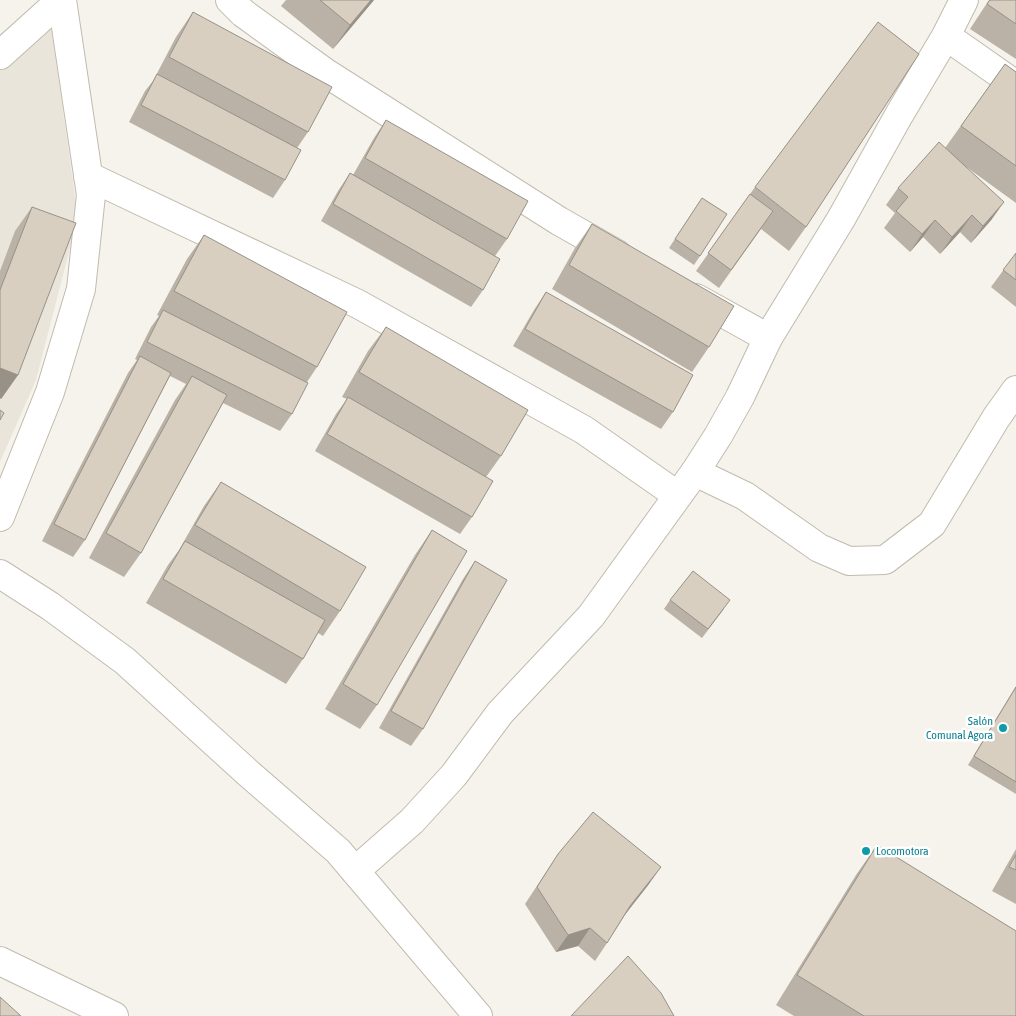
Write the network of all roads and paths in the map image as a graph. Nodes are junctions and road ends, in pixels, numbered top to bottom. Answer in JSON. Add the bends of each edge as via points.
{"nodes":[{"id":1,"x":62,"y":0,"type":"edge"},
{"id":2,"x":230,"y":0,"type":"edge"},
{"id":3,"x":964,"y":0,"type":"edge"},
{"id":4,"x":946,"y":36,"type":"junction"},
{"id":5,"x":0,"y":55,"type":"edge"},
{"id":6,"x":1016,"y":85,"type":"edge"},
{"id":7,"x":88,"y":176,"type":"junction"},
{"id":8,"x":642,"y":268,"type":"edge"},
{"id":9,"x":676,"y":287,"type":"edge"},
{"id":10,"x":768,"y":338,"type":"junction"},
{"id":11,"x":1016,"y":390,"type":"edge"},
{"id":12,"x":695,"y":472,"type":"junction"},
{"id":13,"x":677,"y":495,"type":"junction"},
{"id":14,"x":0,"y":517,"type":"edge"},
{"id":15,"x":0,"y":574,"type":"edge"},
{"id":16,"x":355,"y":871,"type":"junction"},
{"id":17,"x":0,"y":961,"type":"edge"},
{"id":18,"x":114,"y":1016,"type":"edge"},
{"id":19,"x":478,"y":1016,"type":"edge"}],
"edges":[{"from":1,"to":5,"type":"street"},
{"from":1,"to":7,"type":"street"},
{"from":2,"to":8,"type":"street","via":[[326,74],[559,221]]},
{"from":3,"to":4,"type":"street"},
{"from":4,"to":6,"type":"street"},
{"from":4,"to":10,"type":"street"},
{"from":7,"to":13,"type":"street","via":[[358,304],[584,430]]},
{"from":7,"to":14,"type":"street","via":[[91,195],[81,289],[50,392]]},
{"from":9,"to":10,"type":"street"},
{"from":10,"to":12,"type":"street","via":[[740,397]]},
{"from":11,"to":12,"type":"street","via":[[932,524],[885,560],[849,561],[818,548],[745,496]]},
{"from":12,"to":13,"type":"street"},
{"from":13,"to":16,"type":"street","via":[[591,616],[500,713],[454,775],[412,821]]},
{"from":15,"to":16,"type":"street","via":[[125,661],[338,851]]},
{"from":16,"to":19,"type":"street"},
{"from":17,"to":18,"type":"street"}]}
